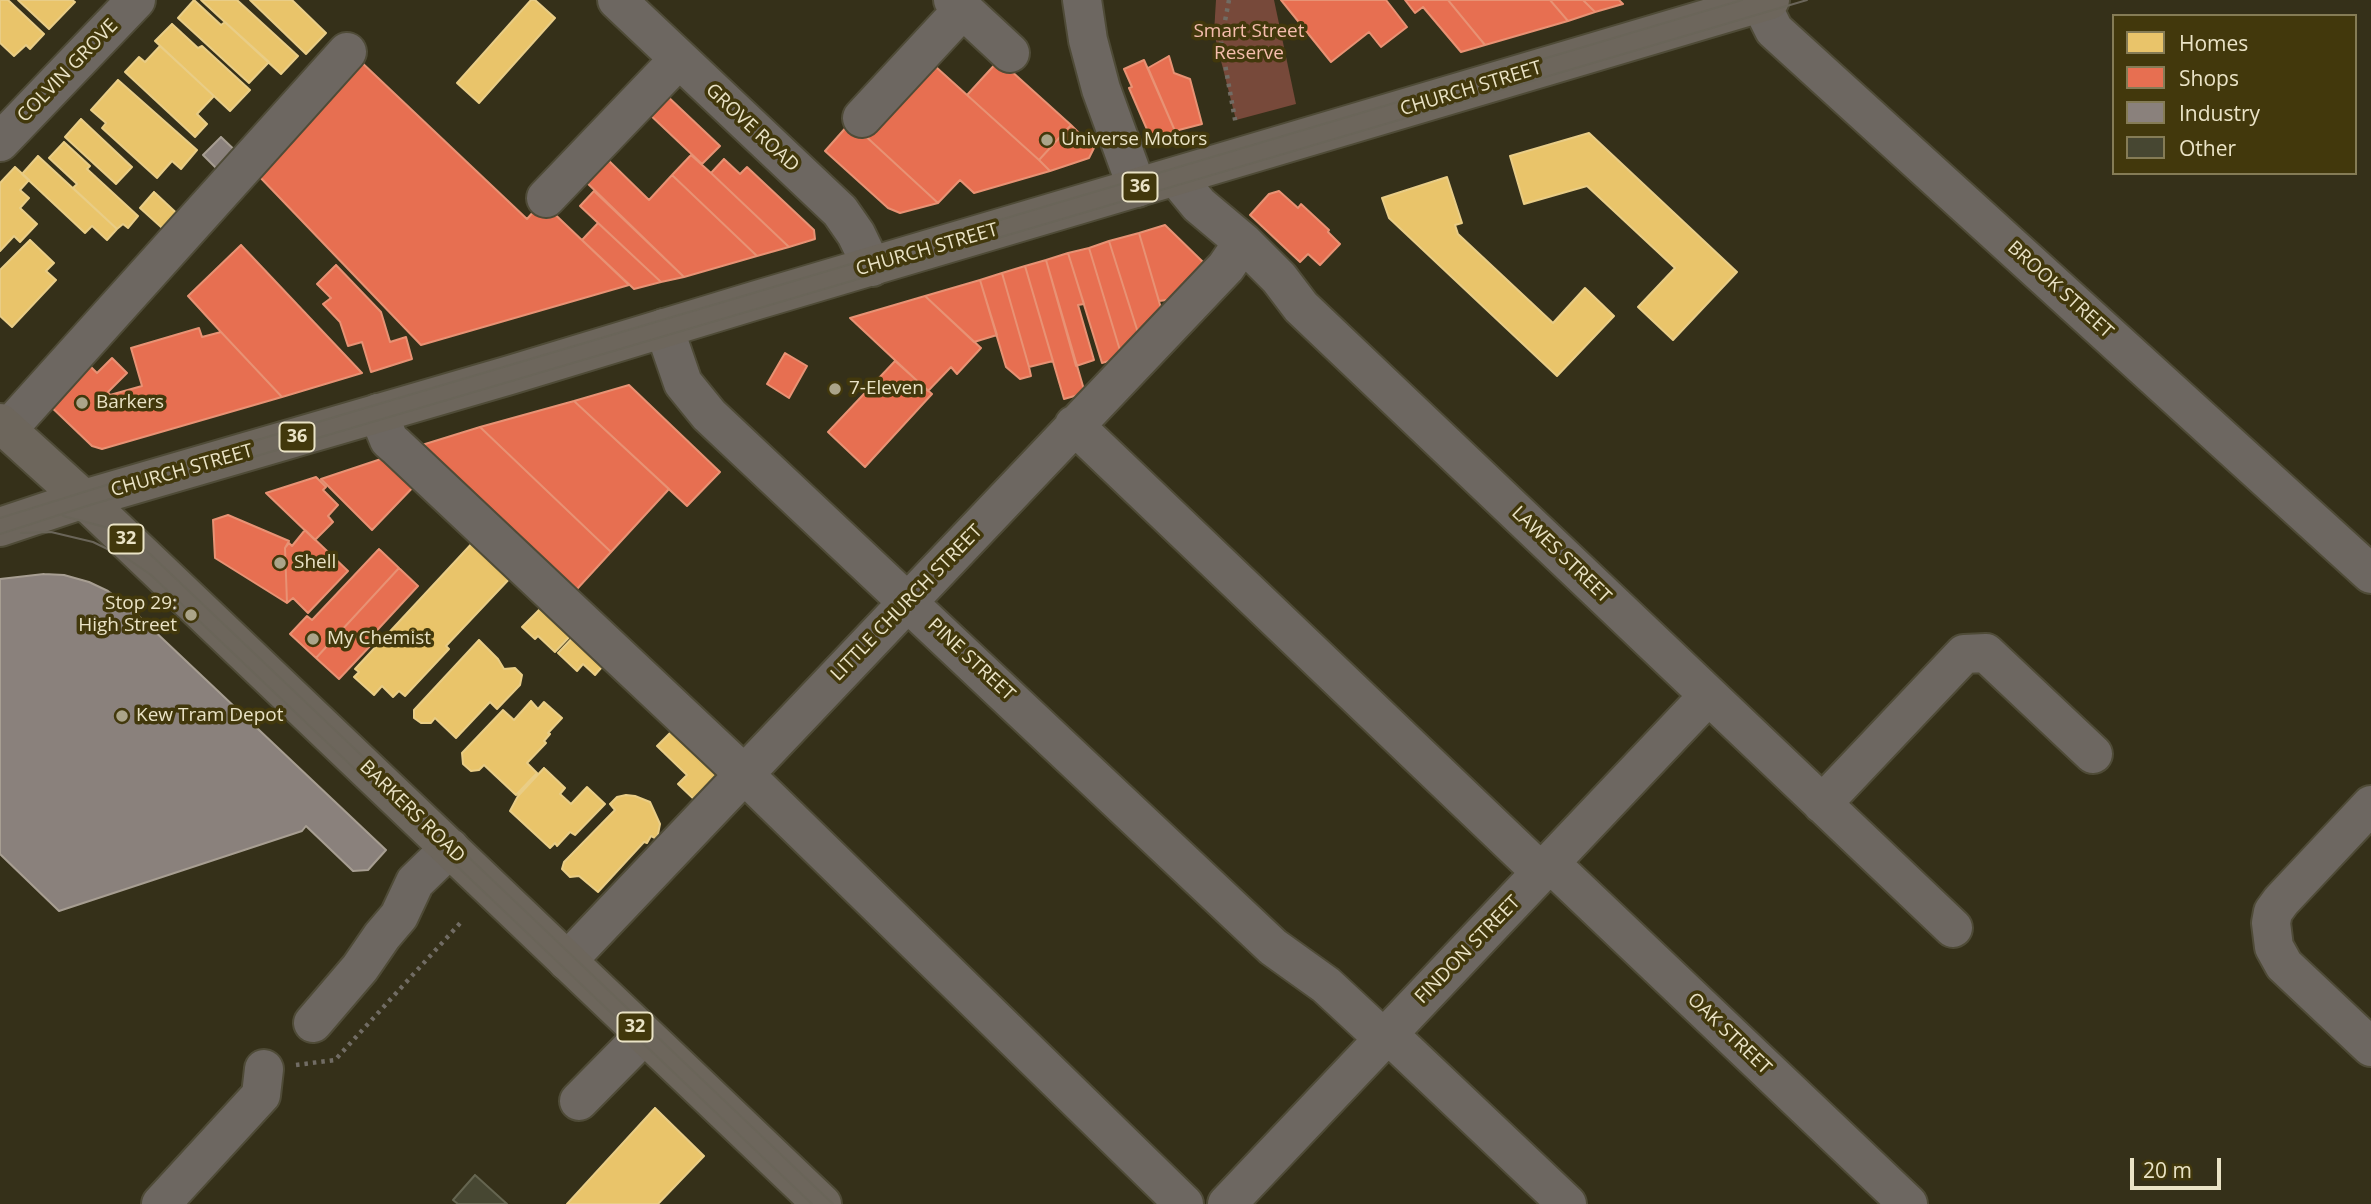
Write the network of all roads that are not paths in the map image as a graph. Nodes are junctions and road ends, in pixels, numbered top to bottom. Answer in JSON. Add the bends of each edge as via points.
{"nodes":[{"id":1,"x":136,"y":0,"type":"edge"},
{"id":2,"x":617,"y":0,"type":"edge"},
{"id":3,"x":1082,"y":0,"type":"edge"},
{"id":4,"x":1763,"y":1,"type":"edge"},
{"id":5,"x":958,"y":5,"type":"edge"},
{"id":6,"x":347,"y":52,"type":"dead end"},
{"id":7,"x":1010,"y":53,"type":"dead end"},
{"id":8,"x":679,"y":59,"type":"junction"},
{"id":9,"x":862,"y":118,"type":"dead end"},
{"id":10,"x":0,"y":142,"type":"edge"},
{"id":11,"x":1176,"y":177,"type":"junction"},
{"id":12,"x":1136,"y":188,"type":"junction"},
{"id":13,"x":546,"y":198,"type":"dead end"},
{"id":14,"x":1242,"y":242,"type":"junction"},
{"id":15,"x":872,"y":267,"type":"junction"},
{"id":16,"x":664,"y":328,"type":"junction"},
{"id":17,"x":378,"y":414,"type":"junction"},
{"id":18,"x":1074,"y":425,"type":"junction"},
{"id":19,"x":4,"y":427,"type":"edge"},
{"id":20,"x":84,"y":499,"type":"junction"},
{"id":21,"x":0,"y":527,"type":"edge"},
{"id":22,"x":2371,"y":574,"type":"edge"},
{"id":23,"x":909,"y":602,"type":"junction"},
{"id":24,"x":1708,"y":696,"type":"junction"},
{"id":25,"x":2093,"y":754,"type":"dead end"},
{"id":26,"x":745,"y":775,"type":"junction"},
{"id":27,"x":1822,"y":804,"type":"junction"},
{"id":28,"x":2371,"y":805,"type":"edge"},
{"id":29,"x":450,"y":848,"type":"junction"},
{"id":30,"x":1546,"y":868,"type":"junction"},
{"id":31,"x":1953,"y":928,"type":"dead end"},
{"id":32,"x":567,"y":961,"type":"junction"},
{"id":33,"x":313,"y":1023,"type":"dead end"},
{"id":34,"x":644,"y":1035,"type":"junction"},
{"id":35,"x":1381,"y":1042,"type":"junction"},
{"id":36,"x":2371,"y":1047,"type":"edge"},
{"id":37,"x":264,"y":1069,"type":"dead end"},
{"id":38,"x":579,"y":1101,"type":"dead end"},
{"id":39,"x":161,"y":1204,"type":"edge"},
{"id":40,"x":822,"y":1204,"type":"edge"},
{"id":41,"x":1184,"y":1204,"type":"edge"},
{"id":42,"x":1227,"y":1204,"type":"edge"},
{"id":43,"x":1567,"y":1204,"type":"edge"},
{"id":44,"x":1908,"y":1204,"type":"edge"}],
"edges":[{"from":1,"to":10,"type":"street","name":"COLVIN GROVE"},
{"from":2,"to":8,"type":"street","name":"GROVE ROAD"},
{"from":3,"to":12,"type":"street","via":[[1101,89]]},
{"from":4,"to":11,"type":"main road","name":"CHURCH STREET","number":"36"},
{"from":4,"to":22,"type":"street","name":"BROOK STREET","via":[[1774,30]]},
{"from":5,"to":7,"type":"street"},
{"from":5,"to":9,"type":"street"},
{"from":6,"to":19,"type":"street"},
{"from":8,"to":13,"type":"street"},
{"from":8,"to":15,"type":"street","name":"GROVE ROAD","via":[[840,211]]},
{"from":11,"to":12,"type":"main road","name":"CHURCH STREET","number":"36"},
{"from":11,"to":14,"type":"street","name":"LAWES STREET","via":[[1199,205]]},
{"from":12,"to":15,"type":"main road","name":"CHURCH STREET","number":"36"},
{"from":14,"to":18,"type":"street","name":"LITTLE CHURCH STREET","via":[[1226,267]]},
{"from":14,"to":24,"type":"street","name":"LAWES STREET","via":[[1301,307]]},
{"from":15,"to":16,"type":"main road","name":"CHURCH STREET","number":"36"},
{"from":16,"to":17,"type":"main road","name":"CHURCH STREET","number":"36"},
{"from":16,"to":23,"type":"street","name":"PINE STREET","via":[[677,371],[692,396]]},
{"from":17,"to":20,"type":"main road","name":"CHURCH STREET","number":"36"},
{"from":17,"to":26,"type":"street","via":[[389,440]]},
{"from":18,"to":23,"type":"street","name":"LITTLE CHURCH STREET"},
{"from":18,"to":30,"type":"street","name":"OAK STREET"},
{"from":19,"to":20,"type":"main road","name":"BARKERS ROAD","number":"32"},
{"from":20,"to":21,"type":"main road","number":"36"},
{"from":20,"to":29,"type":"main road","name":"BARKERS ROAD","number":"32"},
{"from":23,"to":26,"type":"street","name":"LITTLE CHURCH STREET"},
{"from":23,"to":35,"type":"street","name":"PINE STREET","via":[[1273,947],[1326,985]]},
{"from":24,"to":27,"type":"street","name":"LAWES STREET"},
{"from":24,"to":30,"type":"street","name":"FINDON STREET"},
{"from":25,"to":27,"type":"street","via":[[1986,653],[1964,654]]},
{"from":26,"to":32,"type":"street","name":"LITTLE CHURCH STREET"},
{"from":26,"to":41,"type":"street"},
{"from":27,"to":31,"type":"street","name":"LAWES STREET"},
{"from":28,"to":36,"type":"street","via":[[2281,901],[2273,912],[2271,935],[2278,957],[2295,977]]},
{"from":29,"to":32,"type":"main road","name":"BARKERS ROAD","number":"32"},
{"from":29,"to":33,"type":"street","via":[[415,882],[399,916]]},
{"from":30,"to":35,"type":"street","name":"FINDON STREET"},
{"from":30,"to":44,"type":"street","name":"OAK STREET"},
{"from":32,"to":34,"type":"main road","name":"BARKERS ROAD","number":"32"},
{"from":34,"to":38,"type":"street"},
{"from":34,"to":40,"type":"main road","name":"BARKERS ROAD","number":"32"},
{"from":35,"to":42,"type":"street","name":"FINDON STREET"},
{"from":35,"to":43,"type":"street","name":"PINE STREET"},
{"from":37,"to":39,"type":"street","via":[[261,1096]]}]}
